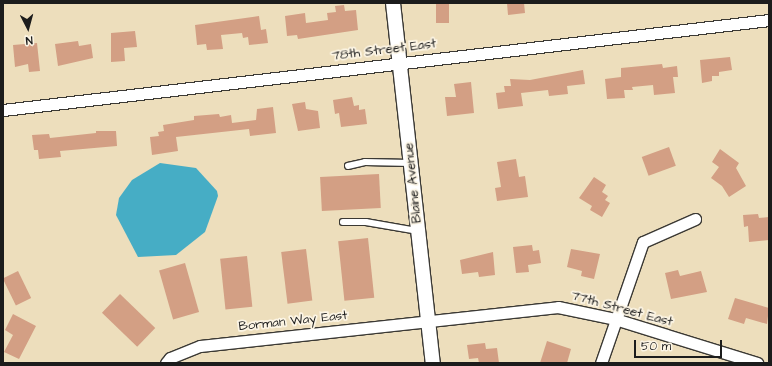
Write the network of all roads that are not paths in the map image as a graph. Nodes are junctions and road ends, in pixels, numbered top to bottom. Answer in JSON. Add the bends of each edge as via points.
{"nodes":[{"id":1,"x":393,"y":3,"type":"edge"},
{"id":2,"x":769,"y":20,"type":"edge"},
{"id":3,"x":400,"y":63,"type":"junction"},
{"id":4,"x":3,"y":110,"type":"edge"},
{"id":5,"x":411,"y":163,"type":"junction"},
{"id":6,"x":348,"y":166,"type":"dead end"},
{"id":7,"x":695,"y":220,"type":"dead end"},
{"id":8,"x":343,"y":222,"type":"dead end"},
{"id":9,"x":419,"y":231,"type":"junction"},
{"id":10,"x":615,"y":319,"type":"junction"},
{"id":11,"x":428,"y":320,"type":"junction"},
{"id":12,"x":166,"y":363,"type":"edge"},
{"id":13,"x":433,"y":363,"type":"edge"},
{"id":14,"x":601,"y":363,"type":"edge"},
{"id":15,"x":757,"y":363,"type":"edge"}],
"edges":[{"from":1,"to":3,"type":"street","name":"Blaine Avenue"},
{"from":2,"to":3,"type":"street","name":"78th Street East"},
{"from":3,"to":4,"type":"street","name":"78th Street East"},
{"from":3,"to":5,"type":"street","name":"Blaine Avenue"},
{"from":5,"to":6,"type":"lane","via":[[365,162]]},
{"from":5,"to":9,"type":"street","name":"Blaine Avenue"},
{"from":7,"to":10,"type":"street","via":[[642,242]]},
{"from":8,"to":9,"type":"lane","via":[[366,222]]},
{"from":9,"to":11,"type":"street","name":"Blaine Avenue"},
{"from":10,"to":11,"type":"street","name":"77th Street East","via":[[558,307]]},
{"from":10,"to":14,"type":"street"},
{"from":10,"to":15,"type":"street","name":"77th Street East"},
{"from":11,"to":12,"type":"street","name":"Borman Way East","via":[[200,346],[170,358]]},
{"from":11,"to":13,"type":"street","name":"Blaine Avenue"}]}
